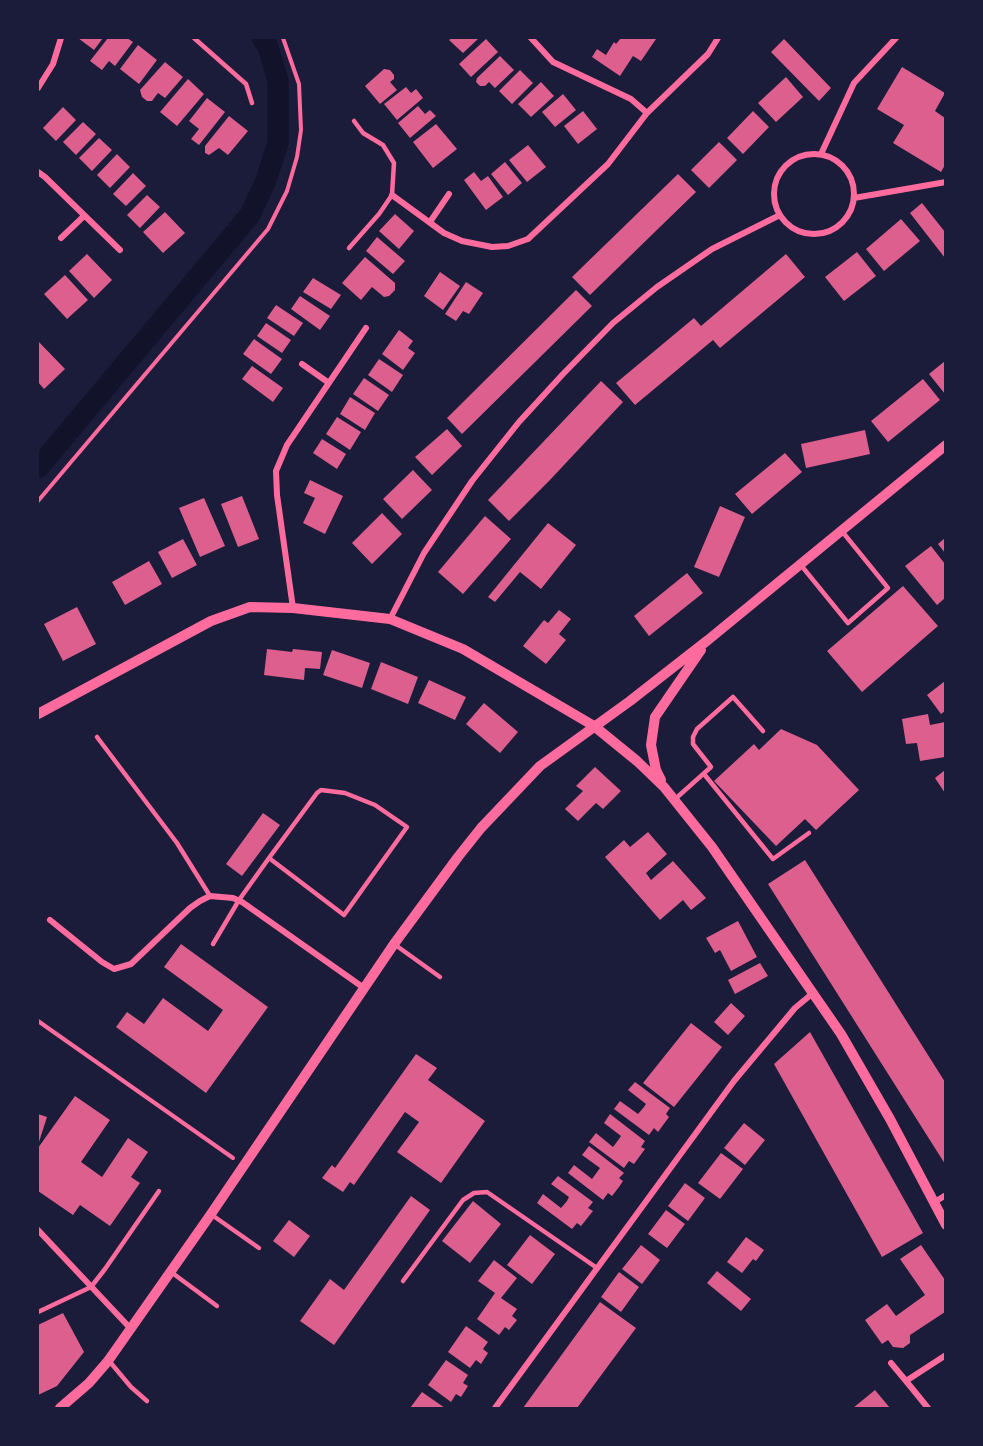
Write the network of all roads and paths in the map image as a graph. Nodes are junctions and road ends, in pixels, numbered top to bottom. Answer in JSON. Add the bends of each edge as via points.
{"nodes":[{"id":1,"x":61,"y":38,"type":"edge"},
{"id":2,"x":194,"y":38,"type":"edge"},
{"id":3,"x":283,"y":38,"type":"edge"},
{"id":4,"x":531,"y":38,"type":"edge"},
{"id":5,"x":718,"y":38,"type":"edge"},
{"id":6,"x":896,"y":38,"type":"edge"},
{"id":7,"x":38,"y":88,"type":"edge"},
{"id":8,"x":252,"y":102,"type":"dead end"},
{"id":9,"x":647,"y":113,"type":"junction"},
{"id":10,"x":354,"y":121,"type":"dead end"},
{"id":11,"x":821,"y":154,"type":"junction"},
{"id":12,"x":38,"y":172,"type":"edge"},
{"id":13,"x":945,"y":182,"type":"edge"},
{"id":14,"x":449,"y":194,"type":"dead end"},
{"id":15,"x":392,"y":195,"type":"junction"},
{"id":16,"x":854,"y":198,"type":"junction"},
{"id":17,"x":84,"y":216,"type":"junction"},
{"id":18,"x":778,"y":216,"type":"junction"},
{"id":19,"x":430,"y":222,"type":"junction"},
{"id":20,"x":61,"y":238,"type":"dead end"},
{"id":21,"x":349,"y":248,"type":"dead end"},
{"id":22,"x":120,"y":250,"type":"dead end"},
{"id":23,"x":366,"y":328,"type":"dead end"},
{"id":24,"x":302,"y":364,"type":"dead end"},
{"id":25,"x":329,"y":383,"type":"junction"},
{"id":26,"x":945,"y":446,"type":"edge"},
{"id":27,"x":38,"y":501,"type":"edge"},
{"id":28,"x":841,"y":530,"type":"junction"},
{"id":29,"x":800,"y":564,"type":"junction"},
{"id":30,"x":293,"y":608,"type":"junction"},
{"id":31,"x":390,"y":619,"type":"junction"},
{"id":32,"x":708,"y":640,"type":"junction"},
{"id":33,"x":38,"y":714,"type":"edge"},
{"id":34,"x":594,"y":726,"type":"junction"},
{"id":35,"x":763,"y":731,"type":"dead end"},
{"id":36,"x":97,"y":737,"type":"dead end"},
{"id":37,"x":704,"y":774,"type":"junction"},
{"id":38,"x":664,"y":787,"type":"junction"},
{"id":39,"x":674,"y":800,"type":"junction"},
{"id":40,"x":809,"y":833,"type":"dead end"},
{"id":41,"x":269,"y":858,"type":"junction"},
{"id":42,"x":210,"y":896,"type":"junction"},
{"id":43,"x":238,"y":900,"type":"junction"},
{"id":44,"x":50,"y":920,"type":"dead end"},
{"id":45,"x":213,"y":944,"type":"dead end"},
{"id":46,"x":394,"y":944,"type":"junction"},
{"id":47,"x":440,"y":977,"type":"dead end"},
{"id":48,"x":364,"y":989,"type":"junction"},
{"id":49,"x":813,"y":993,"type":"junction"},
{"id":50,"x":38,"y":1021,"type":"edge"},
{"id":51,"x":244,"y":1166,"type":"junction"},
{"id":52,"x":159,"y":1191,"type":"dead end"},
{"id":53,"x":945,"y":1195,"type":"edge"},
{"id":54,"x":933,"y":1203,"type":"junction"},
{"id":55,"x":211,"y":1214,"type":"junction"},
{"id":56,"x":945,"y":1225,"type":"edge"},
{"id":57,"x":38,"y":1230,"type":"edge"},
{"id":58,"x":259,"y":1248,"type":"dead end"},
{"id":59,"x":597,"y":1268,"type":"junction"},
{"id":60,"x":171,"y":1272,"type":"junction"},
{"id":61,"x":403,"y":1281,"type":"dead end"},
{"id":62,"x":90,"y":1287,"type":"junction"},
{"id":63,"x":217,"y":1306,"type":"dead end"},
{"id":64,"x":38,"y":1312,"type":"edge"},
{"id":65,"x":131,"y":1329,"type":"junction"},
{"id":66,"x":945,"y":1354,"type":"edge"},
{"id":67,"x":108,"y":1361,"type":"junction"},
{"id":68,"x":891,"y":1363,"type":"dead end"},
{"id":69,"x":906,"y":1382,"type":"junction"},
{"id":70,"x":147,"y":1401,"type":"dead end"},
{"id":71,"x":60,"y":1408,"type":"edge"},
{"id":72,"x":495,"y":1408,"type":"edge"},
{"id":73,"x":928,"y":1408,"type":"edge"}],
"edges":[{"from":1,"to":7,"type":"street","via":[[53,64]]},
{"from":2,"to":8,"type":"lane","via":[[246,84]]},
{"from":3,"to":27,"type":"path","via":[[299,84],[301,130],[287,190],[268,229]]},
{"from":4,"to":9,"type":"street","via":[[553,62],[631,99]]},
{"from":5,"to":9,"type":"street","via":[[708,54]]},
{"from":6,"to":11,"type":"street","via":[[854,84]]},
{"from":9,"to":19,"type":"street","via":[[608,164],[528,239],[508,246],[473,244],[444,233]]},
{"from":10,"to":15,"type":"lane","via":[[363,133],[383,145],[394,162]]},
{"from":11,"to":16,"type":"street","via":[[833,158],[850,174]]},
{"from":11,"to":18,"type":"street","via":[[797,156],[779,172],[773,195]]},
{"from":12,"to":17,"type":"street"},
{"from":13,"to":16,"type":"street"},
{"from":14,"to":19,"type":"street"},
{"from":15,"to":19,"type":"street"},
{"from":15,"to":21,"type":"lane"},
{"from":16,"to":18,"type":"street","via":[[842,223],[831,231],[803,233]]},
{"from":17,"to":20,"type":"street"},
{"from":17,"to":22,"type":"street"},
{"from":18,"to":31,"type":"street","via":[[712,249],[657,287],[613,323],[563,374],[472,481],[424,553]]},
{"from":23,"to":25,"type":"street"},
{"from":24,"to":25,"type":"street"},
{"from":25,"to":30,"type":"street","via":[[287,445],[276,471]]},
{"from":26,"to":28,"type":"street"},
{"from":28,"to":29,"type":"street"},
{"from":28,"to":29,"type":"lane","via":[[888,588],[848,623]]},
{"from":29,"to":32,"type":"street"},
{"from":30,"to":31,"type":"street"},
{"from":30,"to":33,"type":"street","via":[[250,607],[211,621]]},
{"from":31,"to":34,"type":"street","via":[[463,649]]},
{"from":32,"to":34,"type":"street"},
{"from":32,"to":38,"type":"street","via":[[655,717],[651,745]]},
{"from":34,"to":38,"type":"street"},
{"from":34,"to":46,"type":"street","via":[[540,766],[481,828]]},
{"from":35,"to":37,"type":"lane","via":[[733,697],[693,737],[695,750],[711,767]]},
{"from":36,"to":42,"type":"lane","via":[[177,843]]},
{"from":37,"to":39,"type":"lane"},
{"from":37,"to":40,"type":"lane","via":[[772,859]]},
{"from":38,"to":39,"type":"street"},
{"from":39,"to":49,"type":"street","via":[[712,847]]},
{"from":41,"to":41,"type":"lane","via":[[321,790],[375,805],[407,827],[344,915]]},
{"from":41,"to":43,"type":"lane"},
{"from":42,"to":43,"type":"street"},
{"from":42,"to":44,"type":"street","via":[[190,908],[131,964],[114,969]]},
{"from":43,"to":45,"type":"lane"},
{"from":43,"to":48,"type":"street"},
{"from":46,"to":47,"type":"lane"},
{"from":46,"to":48,"type":"street"},
{"from":48,"to":51,"type":"street"},
{"from":49,"to":54,"type":"street","via":[[890,1119]]},
{"from":49,"to":59,"type":"street","via":[[795,1008],[734,1081]]},
{"from":50,"to":51,"type":"path"},
{"from":51,"to":55,"type":"street"},
{"from":52,"to":62,"type":"lane"},
{"from":53,"to":54,"type":"street"},
{"from":54,"to":56,"type":"street"},
{"from":55,"to":58,"type":"lane"},
{"from":55,"to":60,"type":"street"},
{"from":57,"to":62,"type":"street"},
{"from":59,"to":61,"type":"lane","via":[[487,1192],[474,1193],[463,1200]]},
{"from":59,"to":72,"type":"street"},
{"from":60,"to":63,"type":"lane"},
{"from":60,"to":65,"type":"street"},
{"from":62,"to":64,"type":"lane"},
{"from":62,"to":65,"type":"street"},
{"from":65,"to":67,"type":"street"},
{"from":66,"to":69,"type":"street"},
{"from":67,"to":70,"type":"lane"},
{"from":67,"to":71,"type":"street"},
{"from":68,"to":69,"type":"street"},
{"from":69,"to":73,"type":"street"}]}
